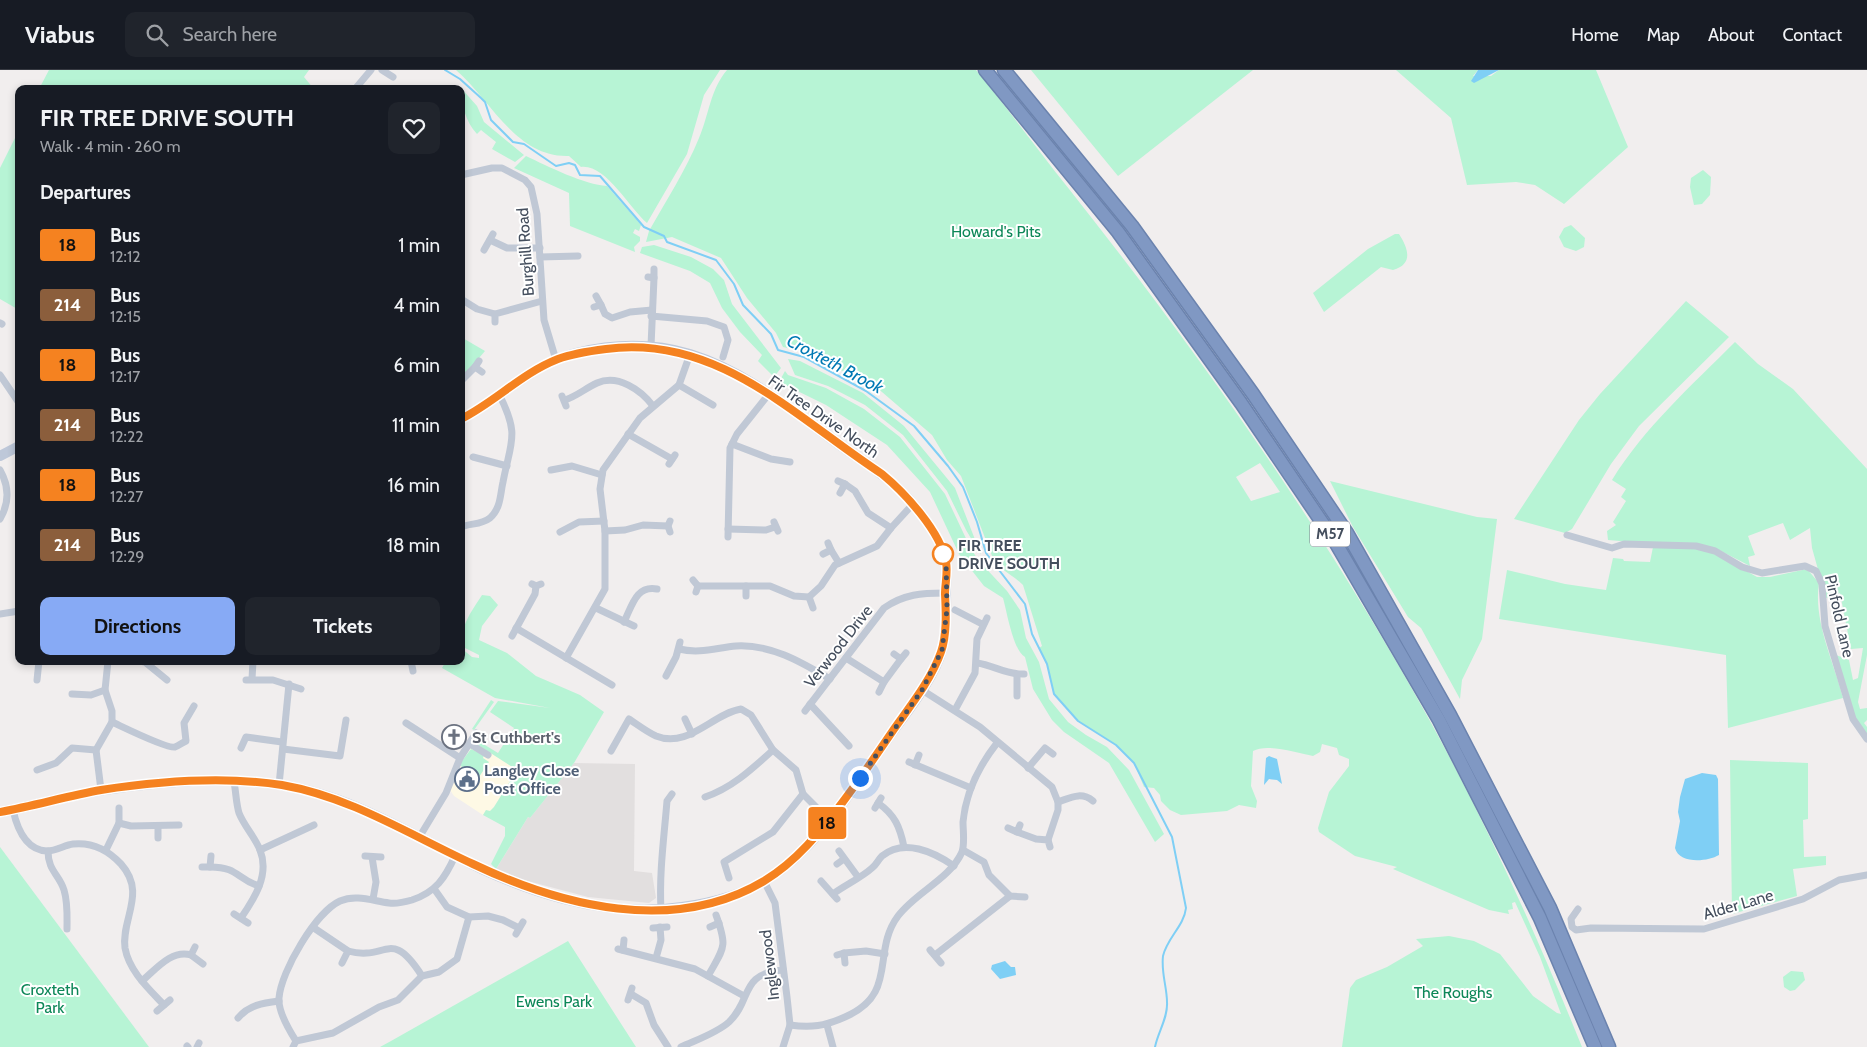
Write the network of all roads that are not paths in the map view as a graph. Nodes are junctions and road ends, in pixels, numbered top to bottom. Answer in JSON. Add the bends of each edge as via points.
{"nodes":[{"id":1,"x":371,"y":70,"type":"edge"},
{"id":2,"x":382,"y":70,"type":"edge"},
{"id":3,"x":985,"y":70,"type":"edge"},
{"id":4,"x":1004,"y":70,"type":"edge"},
{"id":5,"x":393,"y":78,"type":"dead end"},
{"id":6,"x":358,"y":85,"type":"edge"},
{"id":7,"x":465,"y":174,"type":"edge"},
{"id":8,"x":540,"y":248,"type":"junction"},
{"id":9,"x":484,"y":250,"type":"dead end"},
{"id":10,"x":578,"y":255,"type":"dead end"},
{"id":11,"x":540,"y":257,"type":"junction"},
{"id":12,"x":654,"y":269,"type":"dead end"},
{"id":13,"x":596,"y":296,"type":"dead end"},
{"id":14,"x":465,"y":301,"type":"edge"},
{"id":15,"x":542,"y":302,"type":"junction"},
{"id":16,"x":651,"y":313,"type":"junction"},
{"id":17,"x":495,"y":314,"type":"junction"},
{"id":18,"x":495,"y":322,"type":"dead end"},
{"id":19,"x":651,"y":346,"type":"junction"},
{"id":20,"x":690,"y":354,"type":"junction"},
{"id":21,"x":723,"y":357,"type":"dead end"},
{"id":22,"x":556,"y":360,"type":"junction"},
{"id":23,"x":482,"y":372,"type":"dead end"},
{"id":24,"x":0,"y":375,"type":"edge"},
{"id":25,"x":465,"y":377,"type":"edge"},
{"id":26,"x":679,"y":385,"type":"junction"},
{"id":27,"x":15,"y":391,"type":"edge"},
{"id":28,"x":499,"y":394,"type":"junction"},
{"id":29,"x":768,"y":395,"type":"junction"},
{"id":30,"x":564,"y":401,"type":"dead end"},
{"id":31,"x":653,"y":406,"type":"junction"},
{"id":32,"x":714,"y":406,"type":"dead end"},
{"id":33,"x":465,"y":416,"type":"edge"},
{"id":34,"x":628,"y":434,"type":"junction"},
{"id":35,"x":732,"y":444,"type":"junction"},
{"id":36,"x":15,"y":448,"type":"edge"},
{"id":37,"x":0,"y":456,"type":"edge"},
{"id":38,"x":472,"y":457,"type":"dead end"},
{"id":39,"x":672,"y":460,"type":"dead end"},
{"id":40,"x":791,"y":462,"type":"dead end"},
{"id":41,"x":507,"y":466,"type":"junction"},
{"id":42,"x":0,"y":470,"type":"edge"},
{"id":43,"x":549,"y":470,"type":"dead end"},
{"id":44,"x":602,"y":475,"type":"junction"},
{"id":45,"x":840,"y":493,"type":"dead end"},
{"id":46,"x":913,"y":504,"type":"junction"},
{"id":47,"x":0,"y":519,"type":"edge"},
{"id":48,"x":604,"y":521,"type":"junction"},
{"id":49,"x":465,"y":526,"type":"edge"},
{"id":50,"x":669,"y":526,"type":"dead end"},
{"id":51,"x":776,"y":527,"type":"dead end"},
{"id":52,"x":728,"y":528,"type":"junction"},
{"id":53,"x":890,"y":528,"type":"junction"},
{"id":54,"x":606,"y":531,"type":"junction"},
{"id":55,"x":558,"y":532,"type":"dead end"},
{"id":56,"x":1567,"y":535,"type":"dead end"},
{"id":57,"x":728,"y":537,"type":"dead end"},
{"id":58,"x":823,"y":554,"type":"dead end"},
{"id":59,"x":839,"y":563,"type":"junction"},
{"id":60,"x":536,"y":585,"type":"dead end"},
{"id":61,"x":696,"y":586,"type":"dead end"},
{"id":62,"x":746,"y":586,"type":"junction"},
{"id":63,"x":658,"y":589,"type":"dead end"},
{"id":64,"x":945,"y":593,"type":"junction"},
{"id":65,"x":746,"y":596,"type":"dead end"},
{"id":66,"x":810,"y":597,"type":"junction"},
{"id":67,"x":596,"y":608,"type":"junction"},
{"id":68,"x":813,"y":608,"type":"dead end"},
{"id":69,"x":955,"y":610,"type":"dead end"},
{"id":70,"x":15,"y":612,"type":"edge"},
{"id":71,"x":0,"y":614,"type":"edge"},
{"id":72,"x":624,"y":622,"type":"junction"},
{"id":73,"x":634,"y":626,"type":"dead end"},
{"id":74,"x":516,"y":628,"type":"junction"},
{"id":75,"x":512,"y":636,"type":"dead end"},
{"id":76,"x":906,"y":653,"type":"dead end"},
{"id":77,"x":894,"y":654,"type":"dead end"},
{"id":78,"x":566,"y":658,"type":"junction"},
{"id":79,"x":846,"y":658,"type":"junction"},
{"id":80,"x":900,"y":659,"type":"junction"},
{"id":81,"x":976,"y":663,"type":"junction"},
{"id":82,"x":39,"y":665,"type":"edge"},
{"id":83,"x":108,"y":665,"type":"edge"},
{"id":84,"x":150,"y":665,"type":"edge"},
{"id":85,"x":252,"y":665,"type":"edge"},
{"id":86,"x":412,"y":665,"type":"edge"},
{"id":87,"x":413,"y":671,"type":"dead end"},
{"id":88,"x":165,"y":675,"type":"dead end"},
{"id":89,"x":666,"y":678,"type":"dead end"},
{"id":90,"x":830,"y":679,"type":"junction"},
{"id":91,"x":37,"y":680,"type":"dead end"},
{"id":92,"x":884,"y":682,"type":"junction"},
{"id":93,"x":289,"y":684,"type":"junction"},
{"id":94,"x":82,"y":685,"type":"dead end"},
{"id":95,"x":612,"y":685,"type":"dead end"},
{"id":96,"x":301,"y":689,"type":"dead end"},
{"id":97,"x":105,"y":690,"type":"junction"},
{"id":98,"x":922,"y":690,"type":"junction"},
{"id":99,"x":879,"y":692,"type":"dead end"},
{"id":100,"x":72,"y":694,"type":"dead end"},
{"id":101,"x":80,"y":694,"type":"junction"},
{"id":102,"x":1018,"y":696,"type":"dead end"},
{"id":103,"x":810,"y":704,"type":"junction"},
{"id":104,"x":183,"y":705,"type":"dead end"},
{"id":105,"x":955,"y":710,"type":"junction"},
{"id":106,"x":805,"y":711,"type":"dead end"},
{"id":107,"x":685,"y":719,"type":"dead end"},
{"id":108,"x":346,"y":720,"type":"dead end"},
{"id":109,"x":112,"y":722,"type":"junction"},
{"id":110,"x":406,"y":723,"type":"dead end"},
{"id":111,"x":847,"y":729,"type":"dead end"},
{"id":112,"x":239,"y":732,"type":"dead end"},
{"id":113,"x":476,"y":733,"type":"dead end"},
{"id":114,"x":692,"y":734,"type":"junction"},
{"id":115,"x":840,"y":735,"type":"junction"},
{"id":116,"x":246,"y":737,"type":"junction"},
{"id":117,"x":1867,"y":739,"type":"edge"},
{"id":118,"x":997,"y":743,"type":"junction"},
{"id":119,"x":470,"y":744,"type":"junction"},
{"id":120,"x":282,"y":746,"type":"junction"},
{"id":121,"x":849,"y":746,"type":"dead end"},
{"id":122,"x":241,"y":748,"type":"dead end"},
{"id":123,"x":96,"y":750,"type":"junction"},
{"id":124,"x":773,"y":750,"type":"junction"},
{"id":125,"x":611,"y":751,"type":"dead end"},
{"id":126,"x":1053,"y":754,"type":"dead end"},
{"id":127,"x":488,"y":755,"type":"dead end"},
{"id":128,"x":918,"y":756,"type":"dead end"},
{"id":129,"x":460,"y":758,"type":"junction"},
{"id":130,"x":1028,"y":768,"type":"junction"},
{"id":131,"x":42,"y":771,"type":"dead end"},
{"id":132,"x":234,"y":782,"type":"junction"},
{"id":133,"x":279,"y":785,"type":"junction"},
{"id":134,"x":971,"y":788,"type":"junction"},
{"id":135,"x":102,"y":790,"type":"junction"},
{"id":136,"x":661,"y":794,"type":"dead end"},
{"id":137,"x":802,"y":794,"type":"junction"},
{"id":138,"x":1090,"y":796,"type":"dead end"},
{"id":139,"x":705,"y":797,"type":"dead end"},
{"id":140,"x":1058,"y":802,"type":"junction"},
{"id":141,"x":878,"y":803,"type":"dead end"},
{"id":142,"x":119,"y":808,"type":"dead end"},
{"id":143,"x":13,"y":810,"type":"junction"},
{"id":144,"x":0,"y":812,"type":"edge"},
{"id":145,"x":829,"y":820,"type":"junction"},
{"id":146,"x":301,"y":821,"type":"dead end"},
{"id":147,"x":119,"y":823,"type":"junction"},
{"id":148,"x":179,"y":825,"type":"dead end"},
{"id":149,"x":314,"y":825,"type":"dead end"},
{"id":150,"x":158,"y":826,"type":"junction"},
{"id":151,"x":1008,"y":828,"type":"dead end"},
{"id":152,"x":305,"y":829,"type":"junction"},
{"id":153,"x":420,"y":836,"type":"junction"},
{"id":154,"x":158,"y":838,"type":"dead end"},
{"id":155,"x":904,"y":847,"type":"junction"},
{"id":156,"x":106,"y":850,"type":"junction"},
{"id":157,"x":260,"y":850,"type":"junction"},
{"id":158,"x":963,"y":850,"type":"junction"},
{"id":159,"x":48,"y":851,"type":"junction"},
{"id":160,"x":839,"y":852,"type":"dead end"},
{"id":161,"x":210,"y":856,"type":"dead end"},
{"id":162,"x":455,"y":856,"type":"junction"},
{"id":163,"x":381,"y":857,"type":"dead end"},
{"id":164,"x":844,"y":859,"type":"junction"},
{"id":165,"x":837,"y":864,"type":"dead end"},
{"id":166,"x":210,"y":866,"type":"junction"},
{"id":167,"x":954,"y":866,"type":"junction"},
{"id":168,"x":202,"y":867,"type":"dead end"},
{"id":169,"x":1867,"y":875,"type":"edge"},
{"id":170,"x":858,"y":877,"type":"junction"},
{"id":171,"x":729,"y":878,"type":"dead end"},
{"id":172,"x":764,"y":881,"type":"junction"},
{"id":173,"x":821,"y":881,"type":"dead end"},
{"id":174,"x":259,"y":886,"type":"junction"},
{"id":175,"x":434,"y":890,"type":"junction"},
{"id":176,"x":1010,"y":896,"type":"junction"},
{"id":177,"x":1025,"y":897,"type":"dead end"},
{"id":178,"x":374,"y":899,"type":"junction"},
{"id":179,"x":1578,"y":909,"type":"dead end"},
{"id":180,"x":661,"y":910,"type":"junction"},
{"id":181,"x":234,"y":914,"type":"dead end"},
{"id":182,"x":716,"y":915,"type":"dead end"},
{"id":183,"x":469,"y":917,"type":"junction"},
{"id":184,"x":241,"y":918,"type":"junction"},
{"id":185,"x":248,"y":923,"type":"dead end"},
{"id":186,"x":719,"y":923,"type":"junction"},
{"id":187,"x":660,"y":927,"type":"dead end"},
{"id":188,"x":710,"y":927,"type":"dead end"},
{"id":189,"x":314,"y":928,"type":"junction"},
{"id":190,"x":519,"y":928,"type":"dead end"},
{"id":191,"x":67,"y":929,"type":"dead end"},
{"id":192,"x":624,"y":940,"type":"dead end"},
{"id":193,"x":195,"y":947,"type":"dead end"},
{"id":194,"x":348,"y":951,"type":"junction"},
{"id":195,"x":885,"y":954,"type":"junction"},
{"id":196,"x":192,"y":955,"type":"junction"},
{"id":197,"x":656,"y":958,"type":"junction"},
{"id":198,"x":342,"y":963,"type":"dead end"},
{"id":199,"x":845,"y":963,"type":"dead end"},
{"id":200,"x":941,"y":963,"type":"dead end"},
{"id":201,"x":203,"y":964,"type":"dead end"},
{"id":202,"x":783,"y":970,"type":"junction"},
{"id":203,"x":422,"y":976,"type":"junction"},
{"id":204,"x":708,"y":976,"type":"junction"},
{"id":205,"x":142,"y":981,"type":"junction"},
{"id":206,"x":630,"y":994,"type":"dead end"},
{"id":207,"x":744,"y":996,"type":"junction"},
{"id":208,"x":170,"y":1000,"type":"dead end"},
{"id":209,"x":278,"y":1001,"type":"junction"},
{"id":210,"x":164,"y":1005,"type":"junction"},
{"id":211,"x":157,"y":1011,"type":"dead end"},
{"id":212,"x":238,"y":1018,"type":"dead end"},
{"id":213,"x":790,"y":1025,"type":"junction"},
{"id":214,"x":827,"y":1025,"type":"junction"},
{"id":215,"x":294,"y":1044,"type":"edge"},
{"id":216,"x":668,"y":1047,"type":"edge"},
{"id":217,"x":681,"y":1047,"type":"edge"},
{"id":218,"x":783,"y":1047,"type":"edge"},
{"id":219,"x":833,"y":1047,"type":"edge"},
{"id":220,"x":1595,"y":1047,"type":"edge"},
{"id":221,"x":1609,"y":1047,"type":"edge"}],
"edges":[{"from":1,"to":6,"type":"street"},
{"from":2,"to":5,"type":"street"},
{"from":3,"to":220,"type":"highway","number":"M57","via":[[1118,232],[1241,403],[1334,540],[1439,720],[1540,918]]},
{"from":4,"to":221,"type":"highway","number":"M57","via":[[1132,226],[1253,394],[1347,533],[1450,714],[1550,908]]},
{"from":7,"to":8,"type":"street","name":"Burghill Road","via":[[497,168],[525,180],[535,198]]},
{"from":8,"to":9,"type":"street","via":[[507,248],[492,237]]},
{"from":8,"to":11,"type":"street","name":"Burghill Road"},
{"from":10,"to":11,"type":"street"},
{"from":11,"to":15,"type":"street","name":"Burghill Road"},
{"from":12,"to":16,"type":"street"},
{"from":13,"to":16,"type":"street","via":[[598,306],[612,318],[630,312]]},
{"from":14,"to":17,"type":"street"},
{"from":15,"to":17,"type":"street"},
{"from":15,"to":22,"type":"street","name":"Burghill Road","via":[[546,330]]},
{"from":16,"to":19,"type":"street"},
{"from":16,"to":21,"type":"street","via":[[707,320],[724,327],[728,340]]},
{"from":17,"to":18,"type":"street"},
{"from":19,"to":20,"type":"street","name":"Fir Tree Drive North"},
{"from":19,"to":22,"type":"street","name":"Fir Tree Drive North","via":[[592,350]]},
{"from":20,"to":26,"type":"street"},
{"from":20,"to":29,"type":"street","name":"Fir Tree Drive North","via":[[730,370]]},
{"from":22,"to":28,"type":"street","name":"Fir Tree Drive North"},
{"from":23,"to":25,"type":"street","via":[[477,364]]},
{"from":24,"to":27,"type":"street"},
{"from":26,"to":31,"type":"street"},
{"from":26,"to":32,"type":"street"},
{"from":28,"to":33,"type":"street","name":"Fir Tree Drive North"},
{"from":28,"to":41,"type":"street","via":[[509,414],[512,431],[512,450]]},
{"from":29,"to":35,"type":"street"},
{"from":29,"to":46,"type":"street","name":"Fir Tree Drive North","via":[[882,474]]},
{"from":30,"to":31,"type":"street","via":[[597,383],[608,381],[634,388],[644,394]]},
{"from":31,"to":34,"type":"street"},
{"from":34,"to":39,"type":"street"},
{"from":34,"to":44,"type":"street"},
{"from":35,"to":40,"type":"street","via":[[771,459]]},
{"from":35,"to":52,"type":"street","via":[[729,454]]},
{"from":36,"to":37,"type":"street"},
{"from":38,"to":41,"type":"street"},
{"from":41,"to":49,"type":"street","via":[[495,512],[482,523]]},
{"from":42,"to":47,"type":"street","via":[[7,487],[7,498]]},
{"from":43,"to":44,"type":"street","via":[[572,466]]},
{"from":44,"to":48,"type":"street","via":[[600,496]]},
{"from":45,"to":53,"type":"street","via":[[842,483],[855,491],[868,513]]},
{"from":46,"to":53,"type":"street"},
{"from":46,"to":64,"type":"street","via":[[932,529],[946,561]]},
{"from":48,"to":54,"type":"street"},
{"from":48,"to":55,"type":"street","via":[[579,522]]},
{"from":50,"to":54,"type":"street","via":[[643,524],[625,530]]},
{"from":51,"to":52,"type":"street","via":[[766,530]]},
{"from":52,"to":57,"type":"street"},
{"from":53,"to":59,"type":"street","via":[[874,549]]},
{"from":54,"to":67,"type":"street","via":[[606,582]]},
{"from":56,"to":117,"type":"street","name":"Pinfold Lane","via":[[1612,548],[1624,544],[1696,546],[1715,551],[1742,567],[1762,573],[1805,566],[1816,571],[1822,584],[1825,626],[1854,719]]},
{"from":58,"to":59,"type":"street","via":[[830,547]]},
{"from":59,"to":66,"type":"street"},
{"from":60,"to":74,"type":"street","via":[[535,594]]},
{"from":61,"to":62,"type":"street"},
{"from":62,"to":65,"type":"street"},
{"from":62,"to":66,"type":"street","via":[[770,586],[794,596]]},
{"from":63,"to":72,"type":"street","via":[[642,590]]},
{"from":64,"to":79,"type":"street","name":"Verwood Drive","via":[[917,593],[899,598],[884,608]]},
{"from":64,"to":98,"type":"street","via":[[947,609],[942,650]]},
{"from":66,"to":68,"type":"street"},
{"from":67,"to":72,"type":"street"},
{"from":67,"to":78,"type":"street"},
{"from":69,"to":81,"type":"street","via":[[984,621],[977,639]]},
{"from":70,"to":71,"type":"street"},
{"from":72,"to":73,"type":"street"},
{"from":74,"to":75,"type":"street"},
{"from":74,"to":78,"type":"street"},
{"from":76,"to":80,"type":"street"},
{"from":77,"to":80,"type":"street"},
{"from":78,"to":95,"type":"street"},
{"from":79,"to":90,"type":"street","name":"Verwood Drive"},
{"from":79,"to":92,"type":"street"},
{"from":80,"to":92,"type":"street"},
{"from":81,"to":102,"type":"street","via":[[1020,674]]},
{"from":81,"to":105,"type":"street","via":[[971,682]]},
{"from":82,"to":91,"type":"street"},
{"from":83,"to":97,"type":"street"},
{"from":84,"to":88,"type":"street"},
{"from":85,"to":93,"type":"street","via":[[249,680]]},
{"from":86,"to":87,"type":"street"},
{"from":89,"to":90,"type":"street","via":[[679,646],[702,652],[738,646],[769,649],[802,662]]},
{"from":90,"to":103,"type":"street","name":"Verwood Drive"},
{"from":92,"to":99,"type":"street"},
{"from":93,"to":96,"type":"street"},
{"from":93,"to":120,"type":"street"},
{"from":94,"to":101,"type":"street"},
{"from":97,"to":101,"type":"street"},
{"from":97,"to":109,"type":"street"},
{"from":98,"to":105,"type":"street"},
{"from":98,"to":145,"type":"street"},
{"from":100,"to":101,"type":"street"},
{"from":103,"to":106,"type":"street","name":"Verwood Drive"},
{"from":103,"to":115,"type":"street","name":"Verwood Drive"},
{"from":104,"to":109,"type":"street","via":[[192,708],[184,723],[186,741],[175,747],[164,747]]},
{"from":105,"to":118,"type":"street"},
{"from":107,"to":114,"type":"street"},
{"from":108,"to":120,"type":"street","via":[[349,730],[344,757]]},
{"from":109,"to":123,"type":"street"},
{"from":110,"to":129,"type":"street"},
{"from":111,"to":115,"type":"street"},
{"from":112,"to":116,"type":"street"},
{"from":113,"to":119,"type":"street"},
{"from":114,"to":124,"type":"street","via":[[729,711],[741,709],[750,715]]},
{"from":114,"to":125,"type":"street","via":[[680,738],[656,736],[629,719]]},
{"from":115,"to":121,"type":"street","name":"Verwood Drive"},
{"from":116,"to":120,"type":"street"},
{"from":116,"to":122,"type":"street"},
{"from":118,"to":130,"type":"street"},
{"from":118,"to":134,"type":"street","via":[[977,771]]},
{"from":119,"to":127,"type":"street"},
{"from":119,"to":129,"type":"street"},
{"from":120,"to":133,"type":"street"},
{"from":123,"to":131,"type":"street","via":[[72,748]]},
{"from":123,"to":135,"type":"street"},
{"from":124,"to":137,"type":"street","via":[[796,770]]},
{"from":124,"to":139,"type":"street","via":[[720,792]]},
{"from":126,"to":130,"type":"street","via":[[1047,745]]},
{"from":128,"to":134,"type":"street","via":[[912,764]]},
{"from":129,"to":153,"type":"street","via":[[446,793]]},
{"from":130,"to":140,"type":"street","via":[[1052,787]]},
{"from":132,"to":133,"type":"street"},
{"from":132,"to":135,"type":"street","via":[[219,780]]},
{"from":132,"to":157,"type":"street","via":[[240,814]]},
{"from":133,"to":153,"type":"street","via":[[329,796]]},
{"from":134,"to":158,"type":"street","via":[[966,805]]},
{"from":135,"to":143,"type":"street"},
{"from":136,"to":180,"type":"street","via":[[670,798],[659,873]]},
{"from":137,"to":145,"type":"street"},
{"from":137,"to":171,"type":"street","via":[[773,832],[724,862]]},
{"from":138,"to":140,"type":"street"},
{"from":140,"to":151,"type":"street","via":[[1058,816],[1049,843],[1036,840],[1018,828]]},
{"from":141,"to":155,"type":"street","via":[[894,816]]},
{"from":142,"to":147,"type":"street"},
{"from":143,"to":144,"type":"street"},
{"from":143,"to":159,"type":"street","via":[[17,828],[27,843]]},
{"from":145,"to":172,"type":"street","via":[[808,846]]},
{"from":146,"to":152,"type":"street"},
{"from":147,"to":150,"type":"street"},
{"from":147,"to":156,"type":"street"},
{"from":148,"to":150,"type":"street"},
{"from":149,"to":152,"type":"street"},
{"from":150,"to":154,"type":"street"},
{"from":152,"to":157,"type":"street"},
{"from":153,"to":162,"type":"street"},
{"from":155,"to":167,"type":"street","via":[[935,854]]},
{"from":155,"to":170,"type":"street","via":[[883,856]]},
{"from":156,"to":159,"type":"street","via":[[74,844]]},
{"from":156,"to":205,"type":"street","via":[[122,865],[130,879],[133,897],[125,948]]},
{"from":157,"to":174,"type":"street","via":[[263,869]]},
{"from":158,"to":167,"type":"street"},
{"from":158,"to":176,"type":"street","via":[[984,862],[989,875]]},
{"from":159,"to":191,"type":"street","via":[[48,862],[64,887]]},
{"from":160,"to":164,"type":"street"},
{"from":161,"to":166,"type":"street"},
{"from":162,"to":175,"type":"street","via":[[445,878]]},
{"from":162,"to":180,"type":"street","via":[[513,882],[571,901],[623,910]]},
{"from":163,"to":178,"type":"street","via":[[369,857],[376,882]]},
{"from":164,"to":165,"type":"street"},
{"from":164,"to":170,"type":"street"},
{"from":166,"to":168,"type":"street"},
{"from":166,"to":174,"type":"street","via":[[231,868],[245,880]]},
{"from":167,"to":195,"type":"street","via":[[898,915],[889,930]]},
{"from":169,"to":179,"type":"street","name":"Alder Lane","via":[[1839,880],[1803,900],[1704,929],[1576,930],[1571,919]]},
{"from":170,"to":173,"type":"street","via":[[835,897]]},
{"from":172,"to":180,"type":"street","via":[[712,903]]},
{"from":172,"to":202,"type":"street","name":"Inglewood","via":[[774,903]]},
{"from":174,"to":184,"type":"street"},
{"from":175,"to":178,"type":"street","via":[[391,904]]},
{"from":175,"to":183,"type":"street","via":[[447,907]]},
{"from":176,"to":177,"type":"street"},
{"from":176,"to":200,"type":"street","via":[[932,952]]},
{"from":178,"to":189,"type":"street","via":[[342,900],[326,909]]},
{"from":181,"to":184,"type":"street"},
{"from":182,"to":186,"type":"street"},
{"from":183,"to":190,"type":"street","via":[[488,916]]},
{"from":183,"to":203,"type":"street","via":[[457,958],[439,972]]},
{"from":184,"to":185,"type":"street"},
{"from":186,"to":188,"type":"street"},
{"from":186,"to":204,"type":"street","via":[[724,935],[723,948]]},
{"from":187,"to":197,"type":"street","via":[[661,940]]},
{"from":189,"to":194,"type":"street"},
{"from":189,"to":209,"type":"street","via":[[285,973]]},
{"from":192,"to":197,"type":"street","via":[[620,949]]},
{"from":193,"to":196,"type":"street"},
{"from":194,"to":198,"type":"street"},
{"from":194,"to":203,"type":"street","via":[[361,954],[385,948],[399,949]]},
{"from":195,"to":199,"type":"street","via":[[866,951],[840,954]]},
{"from":195,"to":214,"type":"street","via":[[879,985],[868,1004]]},
{"from":196,"to":201,"type":"street"},
{"from":196,"to":205,"type":"street","via":[[172,956]]},
{"from":197,"to":204,"type":"street","via":[[696,969]]},
{"from":202,"to":207,"type":"street","via":[[769,971],[756,977]]},
{"from":202,"to":213,"type":"street","name":"Inglewood"},
{"from":203,"to":215,"type":"street","via":[[398,1000],[333,1033]]},
{"from":204,"to":207,"type":"street"},
{"from":205,"to":210,"type":"street"},
{"from":206,"to":216,"type":"street","via":[[646,1002],[654,1025]]},
{"from":207,"to":217,"type":"street","via":[[727,1024]]},
{"from":208,"to":210,"type":"street"},
{"from":209,"to":212,"type":"street","via":[[241,1008]]},
{"from":209,"to":215,"type":"street"},
{"from":210,"to":211,"type":"street"},
{"from":213,"to":214,"type":"street"},
{"from":213,"to":218,"type":"street","name":"Inglewood"},
{"from":214,"to":219,"type":"street"}]}
